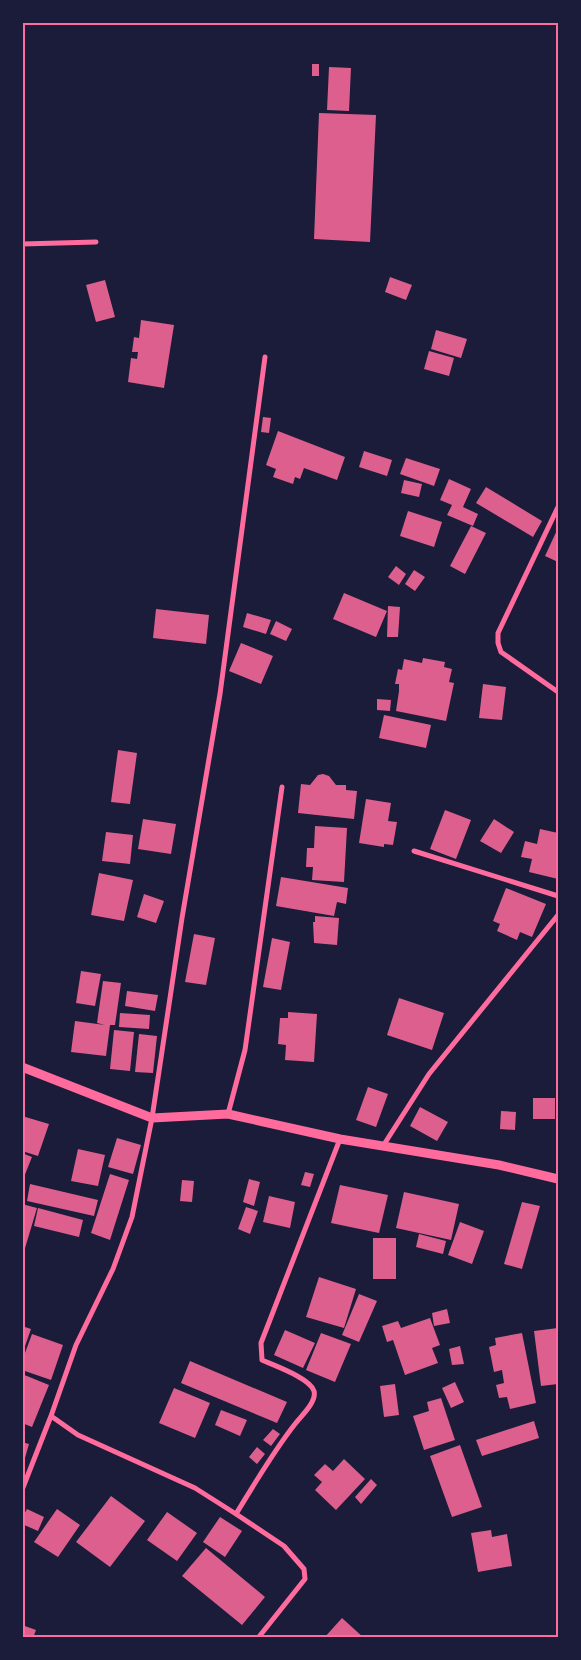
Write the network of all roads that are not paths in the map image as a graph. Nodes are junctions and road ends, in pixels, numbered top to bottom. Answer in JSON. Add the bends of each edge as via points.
{"nodes":[{"id":1,"x":96,"y":242,"type":"dead end"},
{"id":2,"x":22,"y":244,"type":"edge"},
{"id":3,"x":265,"y":357,"type":"dead end"},
{"id":4,"x":558,"y":507,"type":"edge"},
{"id":5,"x":558,"y":692,"type":"edge"},
{"id":6,"x":282,"y":787,"type":"dead end"},
{"id":7,"x":414,"y":851,"type":"dead end"},
{"id":8,"x":558,"y":896,"type":"edge"},
{"id":9,"x":558,"y":915,"type":"edge"},
{"id":10,"x":22,"y":1067,"type":"edge"},
{"id":11,"x":228,"y":1114,"type":"junction"},
{"id":12,"x":152,"y":1118,"type":"junction"},
{"id":13,"x":340,"y":1139,"type":"junction"},
{"id":14,"x":383,"y":1146,"type":"junction"},
{"id":15,"x":558,"y":1179,"type":"edge"},
{"id":16,"x":51,"y":1416,"type":"junction"},
{"id":17,"x":22,"y":1490,"type":"edge"},
{"id":18,"x":236,"y":1514,"type":"junction"},
{"id":19,"x":258,"y":1638,"type":"edge"}],
"edges":[{"from":1,"to":2,"type":"street"},
{"from":3,"to":12,"type":"street","via":[[220,694]]},
{"from":4,"to":5,"type":"street","via":[[498,633],[498,643],[501,652]]},
{"from":6,"to":11,"type":"street","via":[[245,1050]]},
{"from":7,"to":8,"type":"street"},
{"from":9,"to":14,"type":"street","via":[[429,1074]]},
{"from":10,"to":12,"type":"street"},
{"from":11,"to":12,"type":"street"},
{"from":11,"to":13,"type":"street"},
{"from":12,"to":16,"type":"street","via":[[132,1217],[113,1269],[76,1345]]},
{"from":13,"to":14,"type":"street"},
{"from":13,"to":18,"type":"street","via":[[261,1343],[262,1360],[307,1381],[314,1396],[272,1453]]},
{"from":14,"to":15,"type":"street","via":[[499,1165]]},
{"from":16,"to":17,"type":"street"},
{"from":16,"to":18,"type":"street","via":[[78,1435],[195,1488]]},
{"from":18,"to":19,"type":"street","via":[[284,1546],[305,1574]]}]}
